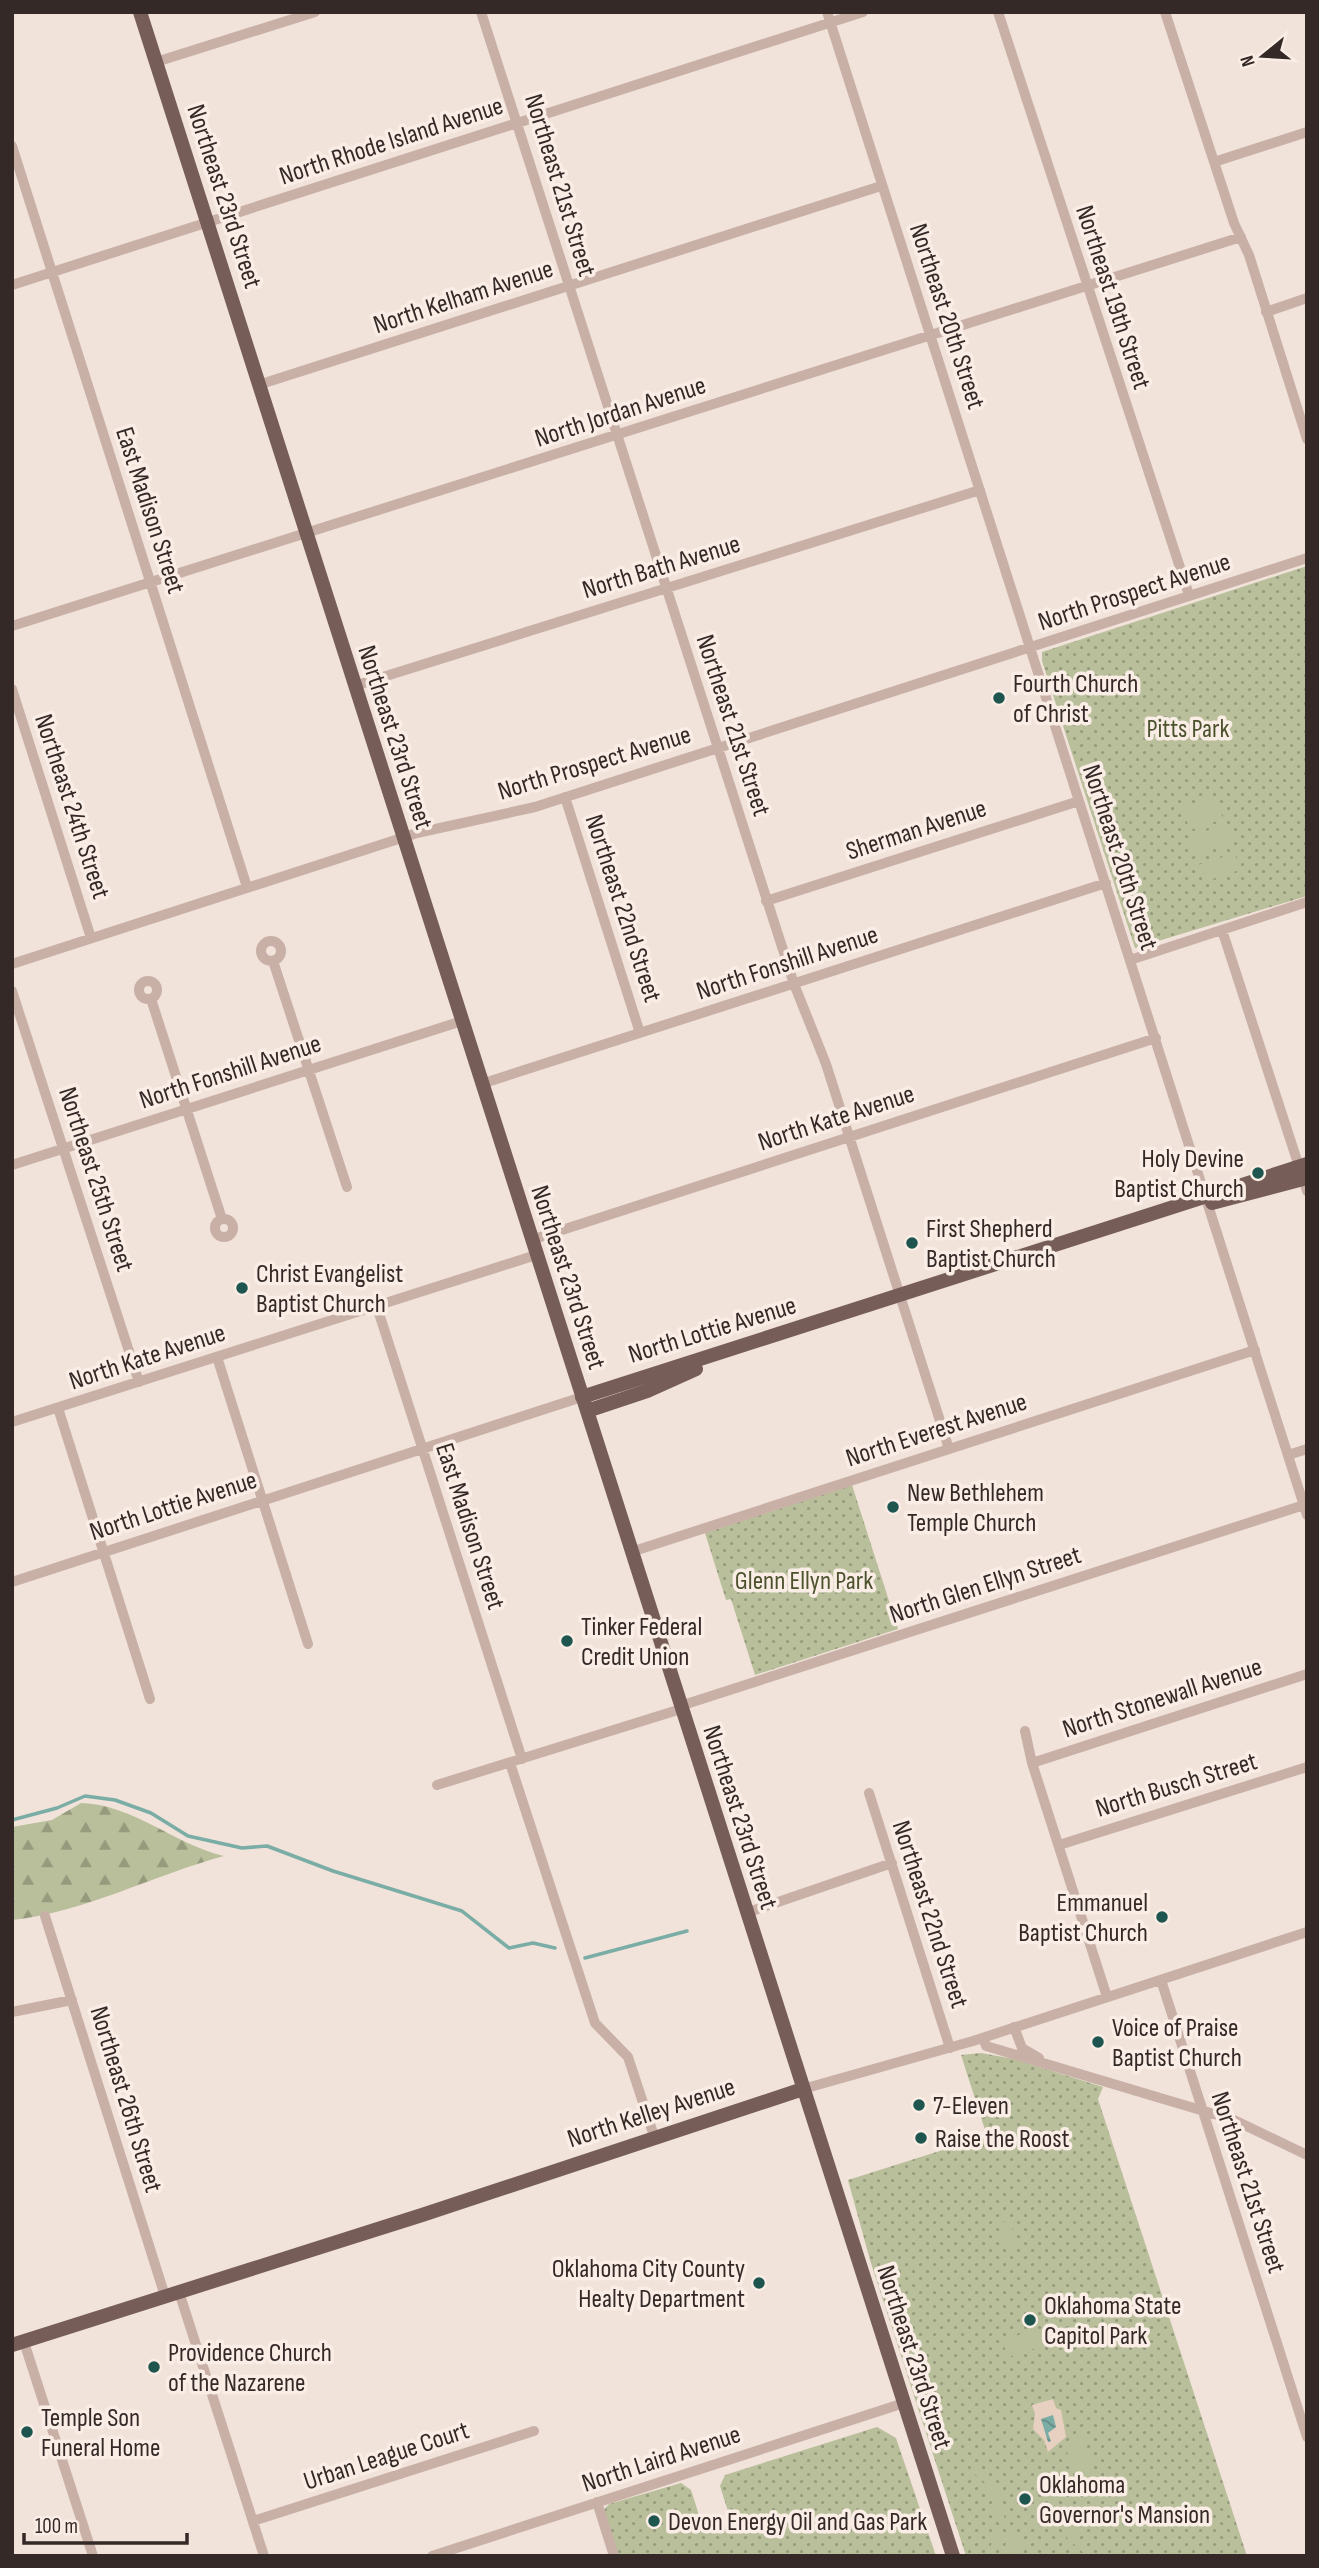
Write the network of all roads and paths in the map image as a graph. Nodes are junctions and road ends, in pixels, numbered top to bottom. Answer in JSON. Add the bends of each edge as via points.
{"nodes":[{"id":1,"x":140,"y":12,"type":"edge"},
{"id":2,"x":315,"y":12,"type":"edge"},
{"id":3,"x":481,"y":12,"type":"edge"},
{"id":4,"x":863,"y":12,"type":"edge"},
{"id":5,"x":998,"y":12,"type":"edge"},
{"id":6,"x":1165,"y":12,"type":"edge"},
{"id":7,"x":829,"y":18,"type":"edge"},
{"id":8,"x":156,"y":62,"type":"junction"},
{"id":9,"x":519,"y":123,"type":"junction"},
{"id":10,"x":1307,"y":132,"type":"edge"},
{"id":11,"x":12,"y":146,"type":"edge"},
{"id":12,"x":1213,"y":162,"type":"junction"},
{"id":13,"x":881,"y":186,"type":"junction"},
{"id":14,"x":208,"y":223,"type":"junction"},
{"id":15,"x":1241,"y":237,"type":"junction"},
{"id":16,"x":52,"y":272,"type":"junction"},
{"id":17,"x":12,"y":285,"type":"edge"},
{"id":18,"x":569,"y":286,"type":"junction"},
{"id":19,"x":1085,"y":286,"type":"junction"},
{"id":20,"x":1307,"y":298,"type":"edge"},
{"id":21,"x":1266,"y":312,"type":"junction"},
{"id":22,"x":930,"y":336,"type":"junction"},
{"id":23,"x":258,"y":385,"type":"junction"},
{"id":24,"x":618,"y":436,"type":"junction"},
{"id":25,"x":1307,"y":439,"type":"edge"},
{"id":26,"x":980,"y":490,"type":"junction"},
{"id":27,"x":306,"y":534,"type":"junction"},
{"id":28,"x":1307,"y":558,"type":"edge"},
{"id":29,"x":150,"y":583,"type":"junction"},
{"id":30,"x":667,"y":588,"type":"junction"},
{"id":31,"x":1189,"y":596,"type":"junction"},
{"id":32,"x":12,"y":626,"type":"edge"},
{"id":33,"x":1030,"y":648,"type":"junction"},
{"id":34,"x":354,"y":686,"type":"junction"},
{"id":35,"x":12,"y":689,"type":"edge"},
{"id":36,"x":718,"y":748,"type":"junction"},
{"id":37,"x":565,"y":797,"type":"junction"},
{"id":38,"x":1079,"y":801,"type":"junction"},
{"id":39,"x":403,"y":837,"type":"junction"},
{"id":40,"x":1106,"y":883,"type":"junction"},
{"id":41,"x":247,"y":887,"type":"junction"},
{"id":42,"x":766,"y":901,"type":"junction"},
{"id":43,"x":1307,"y":902,"type":"edge"},
{"id":44,"x":1222,"y":930,"type":"junction"},
{"id":45,"x":91,"y":937,"type":"junction"},
{"id":46,"x":273,"y":961,"type":"dead end"},
{"id":47,"x":1130,"y":961,"type":"junction"},
{"id":48,"x":12,"y":964,"type":"edge"},
{"id":49,"x":794,"y":984,"type":"junction"},
{"id":50,"x":12,"y":991,"type":"edge"},
{"id":51,"x":151,"y":999,"type":"dead end"},
{"id":52,"x":462,"y":1021,"type":"junction"},
{"id":53,"x":640,"y":1033,"type":"junction"},
{"id":54,"x":1156,"y":1038,"type":"junction"},
{"id":55,"x":309,"y":1070,"type":"junction"},
{"id":56,"x":481,"y":1084,"type":"junction"},
{"id":57,"x":186,"y":1109,"type":"junction"},
{"id":58,"x":849,"y":1137,"type":"junction"},
{"id":59,"x":63,"y":1148,"type":"junction"},
{"id":60,"x":12,"y":1165,"type":"edge"},
{"id":61,"x":1304,"y":1176,"type":"edge"},
{"id":62,"x":347,"y":1187,"type":"dead end"},
{"id":63,"x":1208,"y":1200,"type":"junction"},
{"id":64,"x":222,"y":1219,"type":"dead end"},
{"id":65,"x":531,"y":1240,"type":"junction"},
{"id":66,"x":536,"y":1255,"type":"junction"},
{"id":67,"x":901,"y":1298,"type":"junction"},
{"id":68,"x":377,"y":1307,"type":"junction"},
{"id":69,"x":1255,"y":1350,"type":"junction"},
{"id":70,"x":217,"y":1357,"type":"junction"},
{"id":71,"x":139,"y":1382,"type":"junction"},
{"id":72,"x":584,"y":1404,"type":"junction"},
{"id":73,"x":58,"y":1408,"type":"junction"},
{"id":74,"x":12,"y":1422,"type":"edge"},
{"id":75,"x":949,"y":1449,"type":"junction"},
{"id":76,"x":1307,"y":1450,"type":"edge"},
{"id":77,"x":423,"y":1451,"type":"junction"},
{"id":78,"x":1288,"y":1455,"type":"junction"},
{"id":79,"x":263,"y":1502,"type":"junction"},
{"id":80,"x":1305,"y":1510,"type":"edge"},
{"id":81,"x":631,"y":1552,"type":"junction"},
{"id":82,"x":103,"y":1553,"type":"junction"},
{"id":83,"x":12,"y":1583,"type":"edge"},
{"id":84,"x":308,"y":1644,"type":"dead end"},
{"id":85,"x":1307,"y":1674,"type":"edge"},
{"id":86,"x":150,"y":1699,"type":"dead end"},
{"id":87,"x":681,"y":1707,"type":"junction"},
{"id":88,"x":1025,"y":1731,"type":"dead end"},
{"id":89,"x":522,"y":1759,"type":"junction"},
{"id":90,"x":510,"y":1763,"type":"junction"},
{"id":91,"x":1032,"y":1763,"type":"junction"},
{"id":92,"x":1307,"y":1767,"type":"edge"},
{"id":93,"x":438,"y":1786,"type":"dead end"},
{"id":94,"x":869,"y":1793,"type":"dead end"},
{"id":95,"x":1059,"y":1844,"type":"junction"},
{"id":96,"x":892,"y":1863,"type":"junction"},
{"id":97,"x":746,"y":1913,"type":"junction"},
{"id":98,"x":45,"y":1916,"type":"dead end"},
{"id":99,"x":1307,"y":1933,"type":"edge"},
{"id":100,"x":1161,"y":1980,"type":"junction"},
{"id":101,"x":1107,"y":1997,"type":"junction"},
{"id":102,"x":72,"y":2000,"type":"junction"},
{"id":103,"x":12,"y":2012,"type":"edge"},
{"id":104,"x":1014,"y":2027,"type":"junction"},
{"id":105,"x":982,"y":2038,"type":"junction"},
{"id":106,"x":950,"y":2048,"type":"junction"},
{"id":107,"x":1048,"y":2062,"type":"junction"},
{"id":108,"x":803,"y":2089,"type":"junction"},
{"id":109,"x":1203,"y":2111,"type":"junction"},
{"id":110,"x":654,"y":2136,"type":"junction"},
{"id":111,"x":1307,"y":2155,"type":"edge"},
{"id":112,"x":172,"y":2294,"type":"junction"},
{"id":113,"x":18,"y":2344,"type":"edge"},
{"id":114,"x":904,"y":2403,"type":"junction"},
{"id":115,"x":534,"y":2431,"type":"dead end"},
{"id":116,"x":1307,"y":2437,"type":"edge"},
{"id":117,"x":597,"y":2502,"type":"junction"},
{"id":118,"x":253,"y":2521,"type":"junction"},
{"id":119,"x":436,"y":2555,"type":"edge"},
{"id":120,"x":93,"y":2556,"type":"edge"},
{"id":121,"x":264,"y":2556,"type":"edge"},
{"id":122,"x":614,"y":2556,"type":"edge"},
{"id":123,"x":953,"y":2556,"type":"edge"}],
"edges":[{"from":1,"to":8,"type":"main road","name":"Northeast 23rd Street"},
{"from":2,"to":8,"type":"street"},
{"from":3,"to":9,"type":"street","name":"Northeast 21st Street"},
{"from":4,"to":7,"type":"street","name":"North Rhode Island Avenue"},
{"from":5,"to":19,"type":"street","name":"Northeast 19th Street"},
{"from":6,"to":12,"type":"street"},
{"from":7,"to":9,"type":"street","name":"North Rhode Island Avenue"},
{"from":7,"to":13,"type":"street","name":"Northeast 20th Street"},
{"from":8,"to":14,"type":"main road","name":"Northeast 23rd Street"},
{"from":9,"to":14,"type":"street","name":"North Rhode Island Avenue"},
{"from":9,"to":18,"type":"street","name":"Northeast 21st Street"},
{"from":10,"to":12,"type":"street"},
{"from":11,"to":16,"type":"street","name":"East Madison Street"},
{"from":12,"to":15,"type":"street"},
{"from":13,"to":18,"type":"street","name":"North Kelham Avenue"},
{"from":13,"to":22,"type":"street","name":"Northeast 20th Street"},
{"from":14,"to":16,"type":"street","name":"North Rhode Island Avenue"},
{"from":14,"to":23,"type":"main road","name":"Northeast 23rd Street"},
{"from":15,"to":19,"type":"street","name":"North Jordan Avenue"},
{"from":15,"to":21,"type":"street"},
{"from":16,"to":17,"type":"street","name":"North Rhode Island Avenue"},
{"from":16,"to":29,"type":"street","name":"East Madison Street"},
{"from":18,"to":23,"type":"street","name":"North Kelham Avenue"},
{"from":18,"to":24,"type":"street","name":"Northeast 21st Street"},
{"from":19,"to":22,"type":"street","name":"North Jordan Avenue"},
{"from":19,"to":31,"type":"street","name":"Northeast 19th Street"},
{"from":20,"to":21,"type":"street"},
{"from":21,"to":25,"type":"street"},
{"from":22,"to":24,"type":"street","name":"North Jordan Avenue"},
{"from":22,"to":26,"type":"street","name":"Northeast 20th Street"},
{"from":23,"to":27,"type":"main road","name":"Northeast 23rd Street"},
{"from":24,"to":27,"type":"street","name":"North Jordan Avenue"},
{"from":24,"to":30,"type":"street","name":"Northeast 21st Street"},
{"from":26,"to":30,"type":"street","name":"North Bath Avenue"},
{"from":26,"to":33,"type":"street","name":"Northeast 20th Street"},
{"from":27,"to":29,"type":"street","name":"North Jordan Avenue"},
{"from":27,"to":34,"type":"main road","name":"Northeast 23rd Street"},
{"from":28,"to":31,"type":"street","name":"North Prospect Avenue"},
{"from":29,"to":32,"type":"street","name":"North Jordan Avenue"},
{"from":29,"to":41,"type":"street","name":"East Madison Street"},
{"from":30,"to":34,"type":"street","name":"North Bath Avenue"},
{"from":30,"to":36,"type":"street","name":"Northeast 21st Street"},
{"from":31,"to":33,"type":"street","name":"North Prospect Avenue"},
{"from":33,"to":36,"type":"street","name":"North Prospect Avenue"},
{"from":33,"to":38,"type":"street","name":"Northeast 20th Street"},
{"from":34,"to":39,"type":"main road","name":"Northeast 23rd Street"},
{"from":35,"to":45,"type":"street","name":"Northeast 24th Street"},
{"from":36,"to":37,"type":"street","name":"North Prospect Avenue"},
{"from":36,"to":42,"type":"street","name":"Northeast 21st Street"},
{"from":37,"to":39,"type":"street","name":"North Prospect Avenue","via":[[507,816]]},
{"from":37,"to":53,"type":"street","name":"Northeast 22nd Street"},
{"from":38,"to":40,"type":"street","name":"Northeast 20th Street"},
{"from":38,"to":42,"type":"street","name":"Sherman Avenue"},
{"from":39,"to":41,"type":"street","name":"North Prospect Avenue"},
{"from":39,"to":52,"type":"main road","name":"Northeast 23rd Street"},
{"from":40,"to":47,"type":"street","name":"Northeast 20th Street"},
{"from":40,"to":49,"type":"street","name":"North Fonshill Avenue"},
{"from":41,"to":45,"type":"street","name":"North Prospect Avenue"},
{"from":42,"to":49,"type":"street","name":"Northeast 21st Street"},
{"from":43,"to":44,"type":"street"},
{"from":44,"to":47,"type":"street"},
{"from":44,"to":61,"type":"street"},
{"from":45,"to":48,"type":"street","name":"North Prospect Avenue"},
{"from":46,"to":55,"type":"street"},
{"from":47,"to":54,"type":"street","name":"Northeast 20th Street"},
{"from":49,"to":53,"type":"street","name":"North Fonshill Avenue"},
{"from":49,"to":58,"type":"street","name":"Northeast 21st Street"},
{"from":50,"to":59,"type":"street","name":"Northeast 25th Street"},
{"from":51,"to":57,"type":"street"},
{"from":52,"to":55,"type":"street","name":"North Fonshill Avenue"},
{"from":52,"to":56,"type":"main road","name":"Northeast 23rd Street"},
{"from":53,"to":56,"type":"street","name":"North Fonshill Avenue"},
{"from":54,"to":58,"type":"street","name":"North Kate Avenue"},
{"from":54,"to":63,"type":"street","name":"Northeast 20th Street"},
{"from":55,"to":57,"type":"street","name":"North Fonshill Avenue"},
{"from":55,"to":62,"type":"street"},
{"from":56,"to":65,"type":"main road","name":"Northeast 23rd Street"},
{"from":57,"to":59,"type":"street","name":"North Fonshill Avenue"},
{"from":57,"to":64,"type":"street"},
{"from":58,"to":65,"type":"street","name":"North Kate Avenue"},
{"from":58,"to":67,"type":"street","name":"Northeast 21st Street"},
{"from":59,"to":60,"type":"street","name":"North Fonshill Avenue"},
{"from":59,"to":71,"type":"street","name":"Northeast 25th Street"},
{"from":61,"to":63,"type":"main road","name":"North Lottie Avenue"},
{"from":63,"to":67,"type":"main road","name":"North Lottie Avenue"},
{"from":63,"to":69,"type":"street","name":"Northeast 20th Street"},
{"from":65,"to":66,"type":"main road","name":"Northeast 23rd Street"},
{"from":66,"to":68,"type":"street","name":"North Kate Avenue"},
{"from":66,"to":72,"type":"main road","name":"Northeast 23rd Street"},
{"from":67,"to":72,"type":"main road","name":"North Lottie Avenue","via":[[647,1391]]},
{"from":67,"to":75,"type":"street","name":"Northeast 21st Street"},
{"from":68,"to":70,"type":"street","name":"North Kate Avenue"},
{"from":68,"to":77,"type":"street","name":"East Madison Street"},
{"from":69,"to":75,"type":"street","name":"North Everest Avenue"},
{"from":69,"to":78,"type":"street","name":"Northeast 20th Street"},
{"from":70,"to":71,"type":"street","name":"North Kate Avenue"},
{"from":70,"to":79,"type":"street"},
{"from":71,"to":73,"type":"street","name":"North Kate Avenue"},
{"from":72,"to":77,"type":"street","name":"North Lottie Avenue"},
{"from":72,"to":81,"type":"main road","name":"Northeast 23rd Street"},
{"from":73,"to":74,"type":"street","name":"North Kate Avenue"},
{"from":73,"to":82,"type":"street"},
{"from":75,"to":81,"type":"street","name":"North Everest Avenue"},
{"from":76,"to":78,"type":"street"},
{"from":77,"to":79,"type":"street","name":"North Lottie Avenue"},
{"from":77,"to":89,"type":"street","name":"East Madison Street"},
{"from":78,"to":80,"type":"street","name":"Northeast 20th Street"},
{"from":79,"to":82,"type":"street","name":"North Lottie Avenue"},
{"from":79,"to":84,"type":"street"},
{"from":80,"to":87,"type":"street","name":"North Glen Ellyn Street"},
{"from":81,"to":87,"type":"main road","name":"Northeast 23rd Street"},
{"from":82,"to":83,"type":"street","name":"North Lottie Avenue"},
{"from":82,"to":86,"type":"street"},
{"from":85,"to":91,"type":"street","name":"North Stonewall Avenue"},
{"from":87,"to":89,"type":"street","name":"North Glen Ellyn Street"},
{"from":87,"to":97,"type":"main road","name":"Northeast 23rd Street"},
{"from":88,"to":91,"type":"street"},
{"from":89,"to":90,"type":"street","name":"North Glen Ellyn Street"},
{"from":90,"to":93,"type":"street","name":"North Glen Ellyn Street"},
{"from":90,"to":110,"type":"street","via":[[594,2023],[628,2057]]},
{"from":91,"to":95,"type":"street"},
{"from":92,"to":95,"type":"street","name":"North Busch Street"},
{"from":94,"to":96,"type":"street","name":"Northeast 22nd Street"},
{"from":95,"to":101,"type":"street"},
{"from":96,"to":97,"type":"street"},
{"from":96,"to":106,"type":"street","name":"Northeast 22nd Street"},
{"from":97,"to":108,"type":"main road","name":"Northeast 23rd Street"},
{"from":98,"to":102,"type":"street","name":"Northeast 26th Street"},
{"from":99,"to":100,"type":"street","name":"North Kelley Avenue"},
{"from":100,"to":101,"type":"street","name":"North Kelley Avenue"},
{"from":100,"to":109,"type":"street","name":"Northeast 21st Street"},
{"from":101,"to":104,"type":"street","name":"North Kelley Avenue"},
{"from":102,"to":103,"type":"street"},
{"from":102,"to":112,"type":"street","name":"Northeast 26th Street"},
{"from":104,"to":105,"type":"street","name":"North Kelley Avenue"},
{"from":104,"to":107,"type":"street","via":[[1022,2048]]},
{"from":105,"to":106,"type":"street","name":"North Kelley Avenue"},
{"from":105,"to":107,"type":"street","via":[[998,2052]]},
{"from":106,"to":108,"type":"street","name":"North Kelley Avenue"},
{"from":107,"to":109,"type":"street"},
{"from":108,"to":110,"type":"main road","name":"North Kelley Avenue"},
{"from":108,"to":114,"type":"main road","name":"Northeast 23rd Street"},
{"from":109,"to":111,"type":"street","via":[[1261,2131]]},
{"from":109,"to":116,"type":"street","name":"Northeast 21st Street"},
{"from":110,"to":112,"type":"main road","name":"North Kelley Avenue"},
{"from":112,"to":113,"type":"main road","name":"North Kelley Avenue"},
{"from":112,"to":118,"type":"street","name":"Northeast 26th Street"},
{"from":113,"to":120,"type":"street"},
{"from":114,"to":117,"type":"street","name":"North Laird Avenue"},
{"from":114,"to":123,"type":"main road","name":"Northeast 23rd Street"},
{"from":115,"to":118,"type":"street","name":"Urban League Court"},
{"from":117,"to":119,"type":"street","name":"North Laird Avenue"},
{"from":117,"to":122,"type":"street"},
{"from":118,"to":121,"type":"street","name":"Northeast 26th Street"}]}
